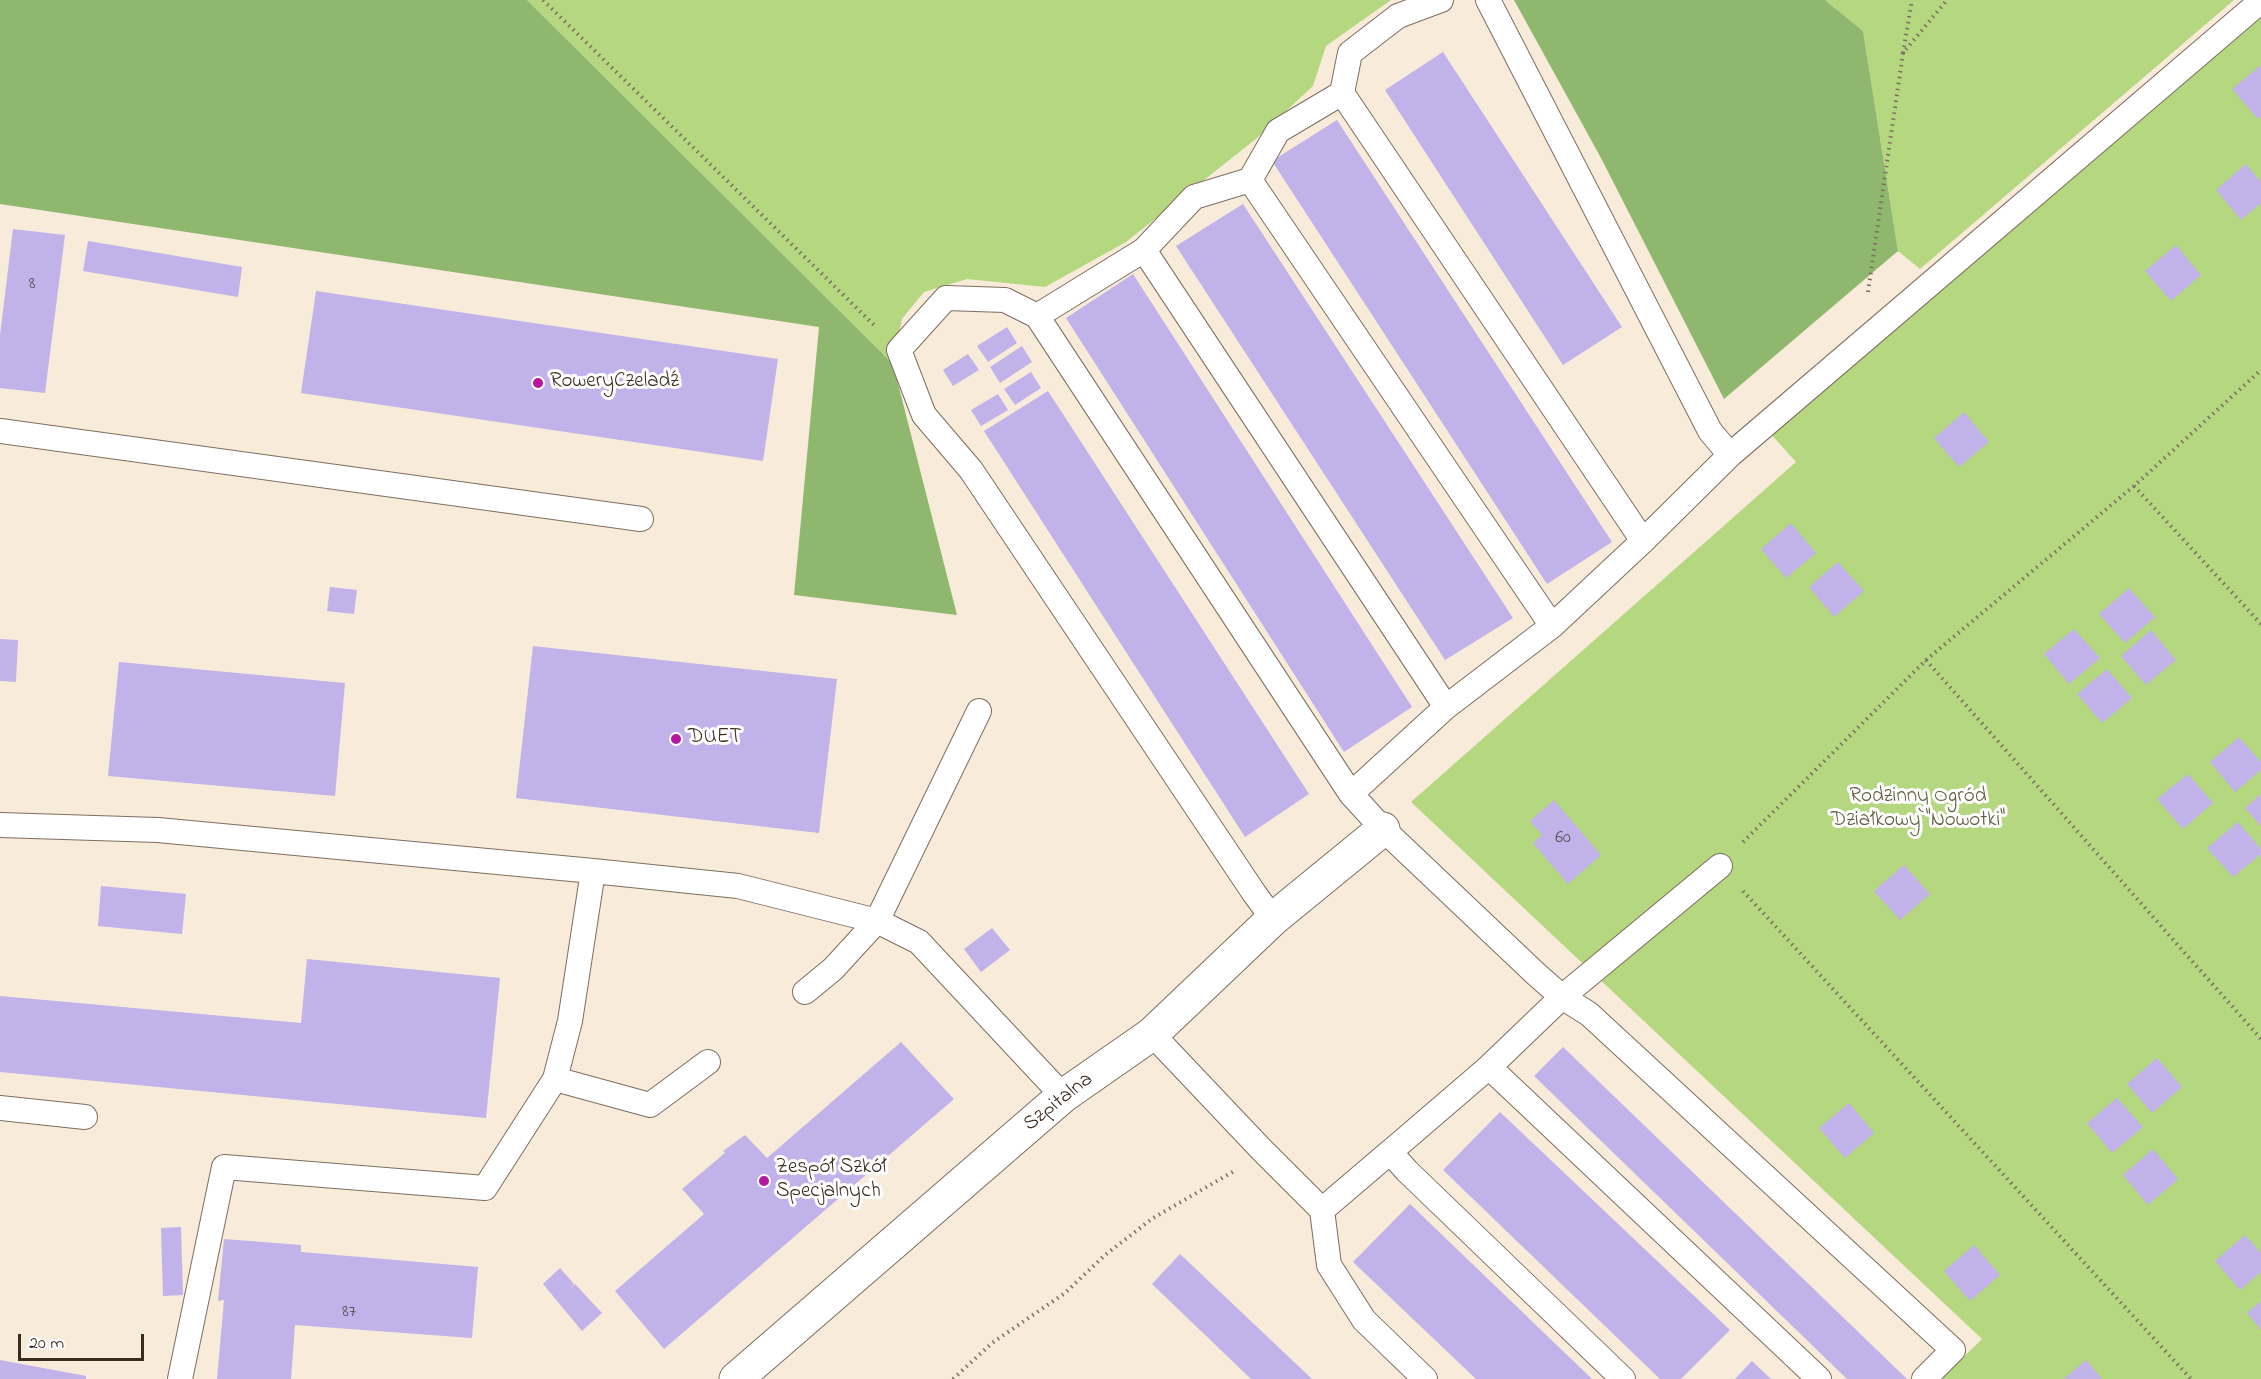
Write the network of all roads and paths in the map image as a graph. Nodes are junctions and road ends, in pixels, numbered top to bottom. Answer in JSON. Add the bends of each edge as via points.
{"nodes":[{"id":1,"x":543,"y":0,"type":"edge"},
{"id":2,"x":1442,"y":0,"type":"edge"},
{"id":3,"x":1488,"y":0,"type":"edge"},
{"id":4,"x":1912,"y":0,"type":"edge"},
{"id":5,"x":1947,"y":0,"type":"edge"},
{"id":6,"x":2261,"y":1,"type":"edge"},
{"id":7,"x":1903,"y":53,"type":"junction"},
{"id":8,"x":1342,"y":93,"type":"junction"},
{"id":9,"x":1250,"y":180,"type":"junction"},
{"id":10,"x":1144,"y":250,"type":"junction"},
{"id":11,"x":1867,"y":296,"type":"dead end"},
{"id":12,"x":1037,"y":316,"type":"junction"},
{"id":13,"x":899,"y":350,"type":"junction"},
{"id":14,"x":2261,"y":370,"type":"edge"},
{"id":15,"x":0,"y":431,"type":"edge"},
{"id":16,"x":1730,"y":455,"type":"junction"},
{"id":17,"x":2134,"y":486,"type":"junction"},
{"id":18,"x":641,"y":519,"type":"dead end"},
{"id":19,"x":1643,"y":541,"type":"junction"},
{"id":20,"x":2261,"y":624,"type":"edge"},
{"id":21,"x":1552,"y":626,"type":"junction"},
{"id":22,"x":1926,"y":660,"type":"junction"},
{"id":23,"x":1446,"y":707,"type":"junction"},
{"id":24,"x":979,"y":711,"type":"dead end"},
{"id":25,"x":1351,"y":794,"type":"junction"},
{"id":26,"x":0,"y":825,"type":"edge"},
{"id":27,"x":1383,"y":829,"type":"junction"},
{"id":28,"x":1720,"y":866,"type":"junction"},
{"id":29,"x":593,"y":871,"type":"junction"},
{"id":30,"x":1273,"y":919,"type":"junction"},
{"id":31,"x":877,"y":921,"type":"junction"},
{"id":32,"x":805,"y":992,"type":"dead end"},
{"id":33,"x":1562,"y":997,"type":"junction"},
{"id":34,"x":1152,"y":1034,"type":"junction"},
{"id":35,"x":2261,"y":1039,"type":"edge"},
{"id":36,"x":708,"y":1062,"type":"dead end"},
{"id":37,"x":1489,"y":1067,"type":"junction"},
{"id":38,"x":555,"y":1079,"type":"junction"},
{"id":39,"x":1063,"y":1096,"type":"junction"},
{"id":40,"x":0,"y":1108,"type":"edge"},
{"id":41,"x":85,"y":1117,"type":"dead end"},
{"id":42,"x":1260,"y":1149,"type":"junction"},
{"id":43,"x":1390,"y":1152,"type":"junction"},
{"id":44,"x":1322,"y":1210,"type":"junction"},
{"id":45,"x":180,"y":1379,"type":"edge"},
{"id":46,"x":736,"y":1379,"type":"edge"},
{"id":47,"x":953,"y":1379,"type":"edge"},
{"id":48,"x":1425,"y":1379,"type":"edge"},
{"id":49,"x":1623,"y":1379,"type":"edge"},
{"id":50,"x":1819,"y":1379,"type":"edge"},
{"id":51,"x":1924,"y":1379,"type":"edge"},
{"id":52,"x":2191,"y":1379,"type":"edge"}],
"edges":[{"from":1,"to":13,"type":"path"},
{"from":2,"to":8,"type":"lane","via":[[1398,16],[1350,53]]},
{"from":3,"to":16,"type":"lane","via":[[1710,431]]},
{"from":4,"to":7,"type":"path"},
{"from":5,"to":7,"type":"path"},
{"from":6,"to":16,"type":"lane"},
{"from":7,"to":11,"type":"path"},
{"from":8,"to":9,"type":"lane","via":[[1278,131]]},
{"from":8,"to":19,"type":"lane"},
{"from":9,"to":10,"type":"lane","via":[[1194,197]]},
{"from":9,"to":21,"type":"lane"},
{"from":10,"to":12,"type":"lane"},
{"from":10,"to":23,"type":"lane"},
{"from":12,"to":13,"type":"lane","via":[[1005,300],[946,298]]},
{"from":12,"to":25,"type":"lane"},
{"from":13,"to":30,"type":"lane","via":[[924,415],[971,470]]},
{"from":14,"to":17,"type":"path"},
{"from":15,"to":18,"type":"lane"},
{"from":16,"to":19,"type":"lane"},
{"from":17,"to":20,"type":"path"},
{"from":17,"to":22,"type":"path"},
{"from":19,"to":21,"type":"lane"},
{"from":21,"to":23,"type":"lane"},
{"from":22,"to":28,"type":"path"},
{"from":22,"to":35,"type":"path"},
{"from":23,"to":25,"type":"lane"},
{"from":24,"to":31,"type":"lane"},
{"from":25,"to":27,"type":"lane"},
{"from":26,"to":29,"type":"lane","via":[[158,830]]},
{"from":27,"to":30,"type":"street","name":"Szpitalna"},
{"from":27,"to":33,"type":"lane"},
{"from":28,"to":33,"type":"lane"},
{"from":28,"to":52,"type":"path"},
{"from":29,"to":31,"type":"lane","via":[[738,886]]},
{"from":29,"to":38,"type":"lane","via":[[570,1021]]},
{"from":30,"to":34,"type":"street","name":"Szpitalna"},
{"from":31,"to":32,"type":"lane","via":[[833,969]]},
{"from":31,"to":39,"type":"lane","via":[[920,942]]},
{"from":33,"to":37,"type":"lane"},
{"from":33,"to":51,"type":"lane","via":[[1589,1014],[1953,1350]]},
{"from":34,"to":39,"type":"street","name":"Szpitalna"},
{"from":34,"to":42,"type":"lane"},
{"from":36,"to":38,"type":"lane","via":[[650,1105]]},
{"from":37,"to":43,"type":"lane"},
{"from":37,"to":50,"type":"lane"},
{"from":38,"to":45,"type":"lane","via":[[485,1188],[224,1167]]},
{"from":39,"to":46,"type":"street","name":"Szpitalna"},
{"from":40,"to":41,"type":"lane"},
{"from":42,"to":44,"type":"lane"},
{"from":42,"to":47,"type":"path","via":[[1242,1167],[1153,1218],[1065,1293],[992,1343]]},
{"from":43,"to":44,"type":"lane"},
{"from":43,"to":49,"type":"lane"},
{"from":44,"to":48,"type":"lane","via":[[1329,1265],[1364,1320]]}]}
